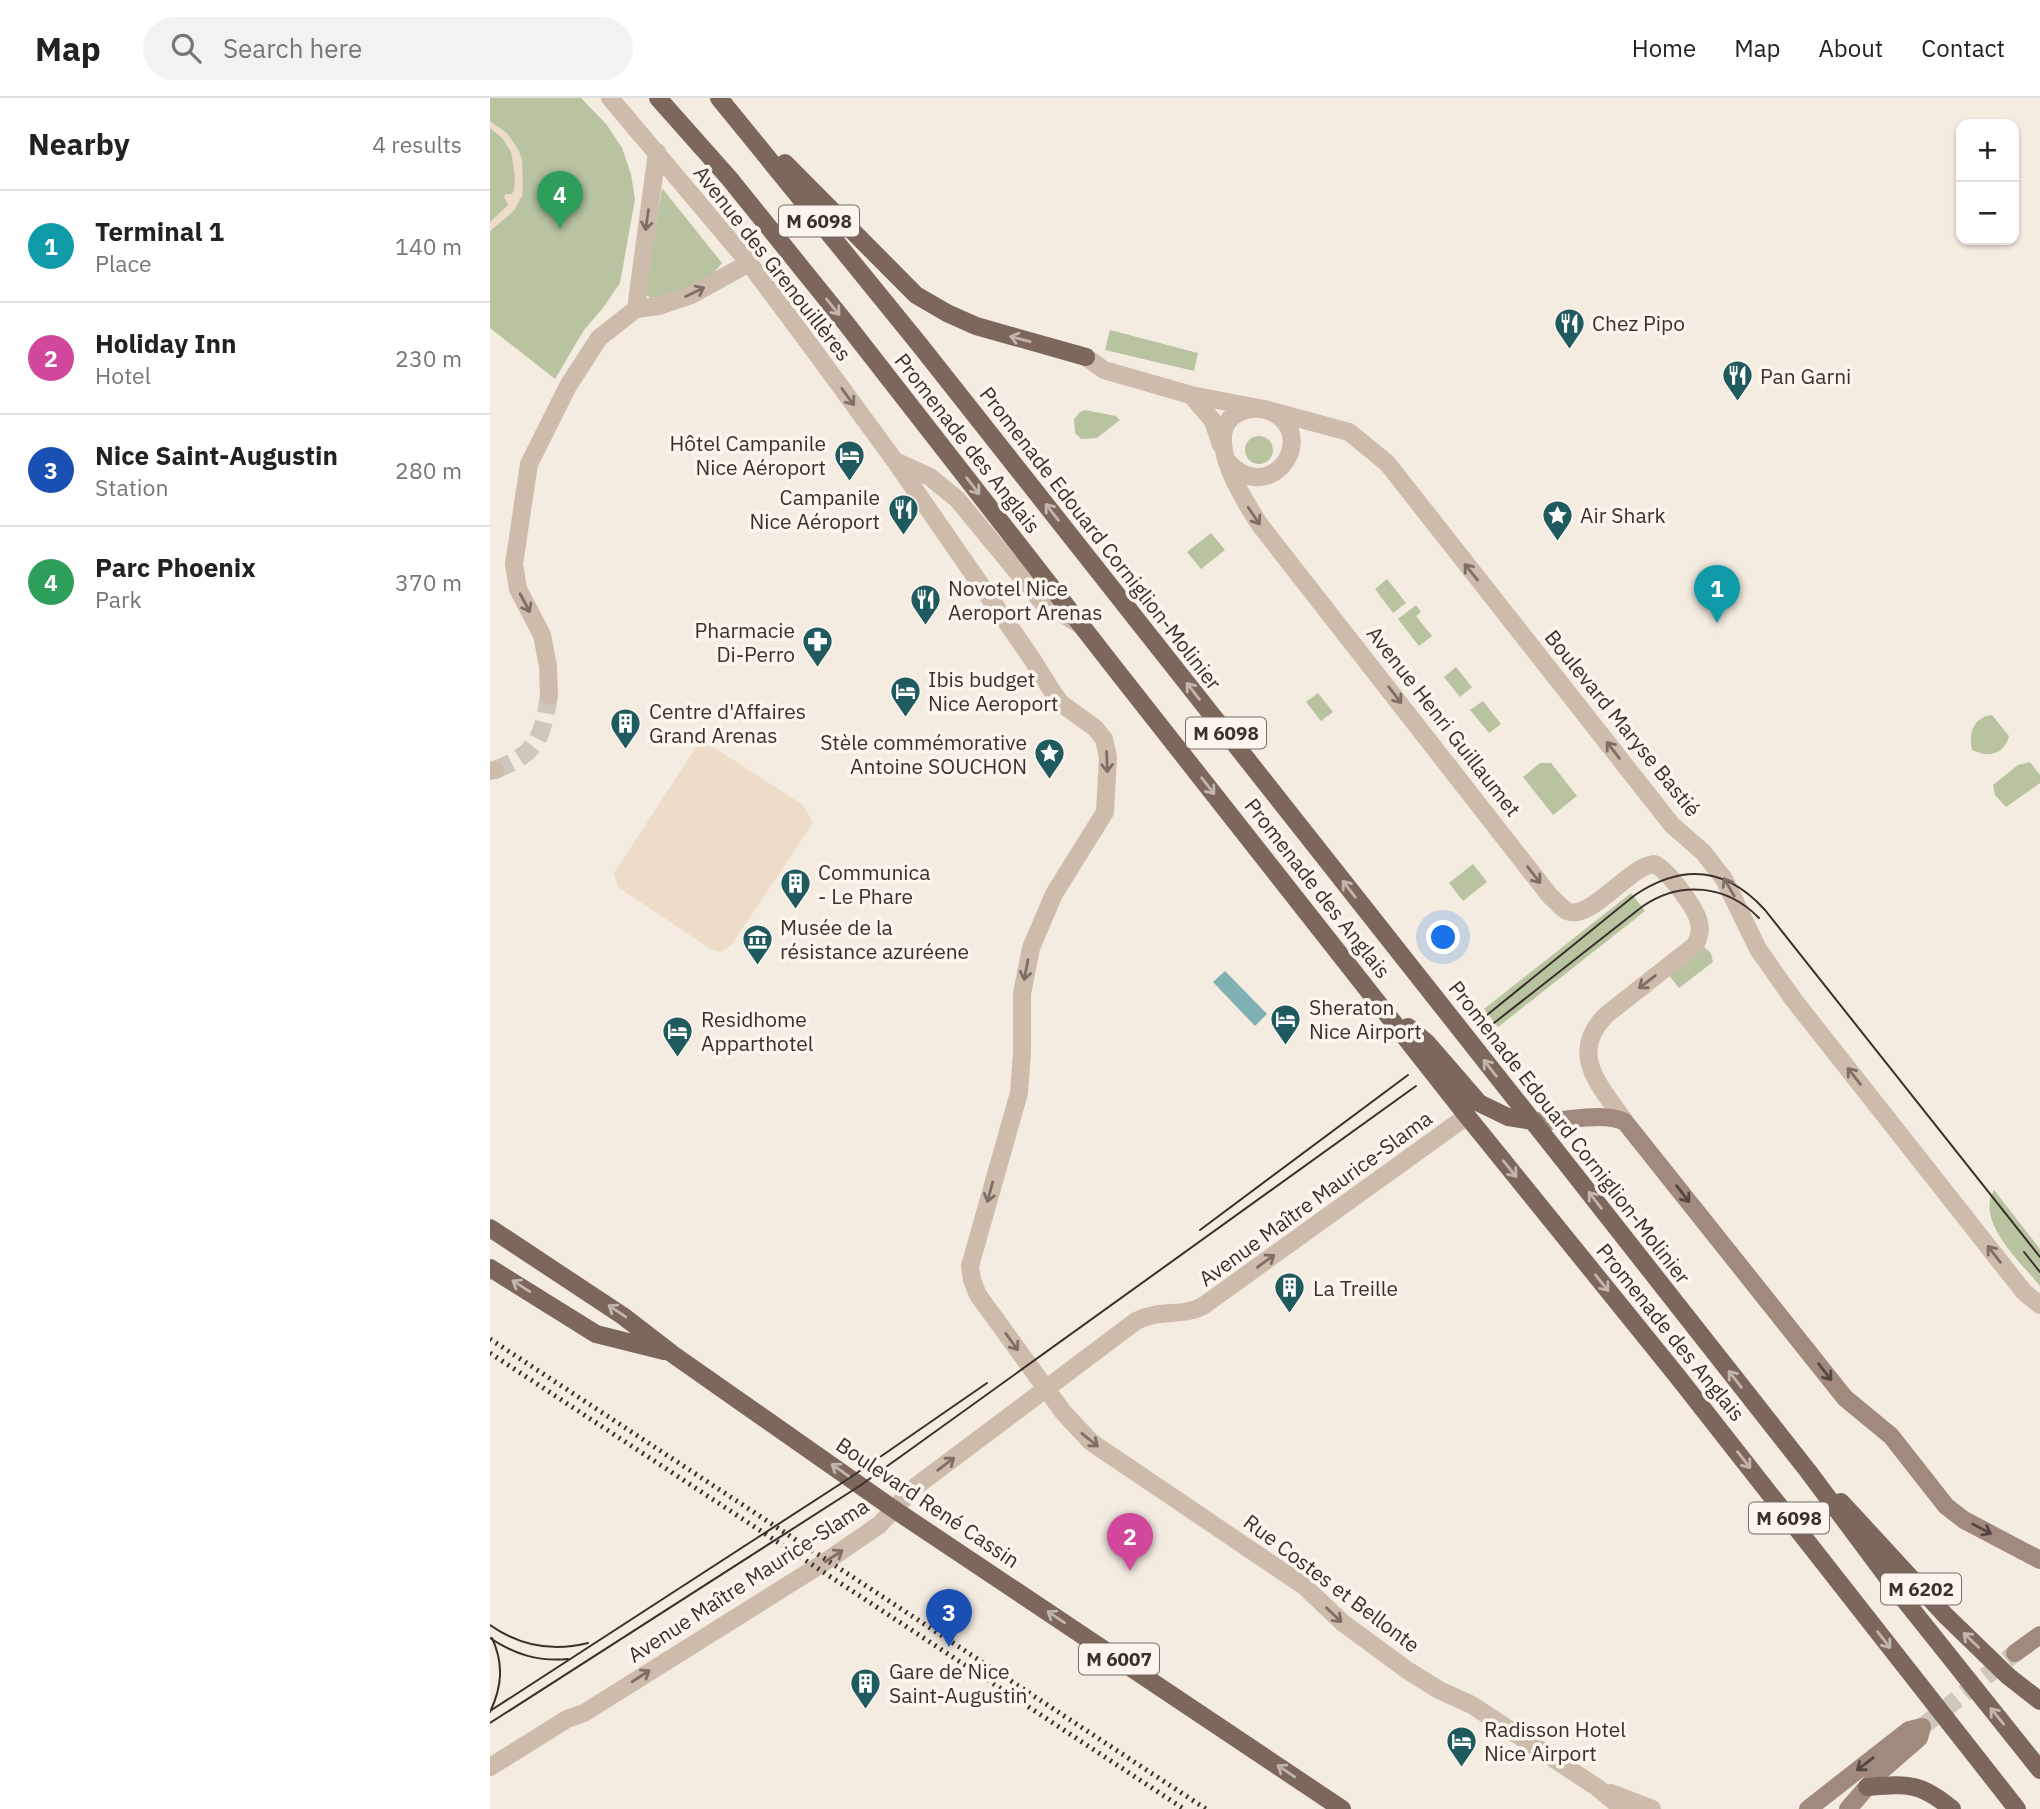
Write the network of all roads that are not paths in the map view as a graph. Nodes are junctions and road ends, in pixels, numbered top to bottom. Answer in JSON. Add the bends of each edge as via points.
{"nodes":[{"id":1,"x":610,"y":98,"type":"edge"},
{"id":2,"x":658,"y":98,"type":"edge"},
{"id":3,"x":720,"y":98,"type":"edge"},
{"id":4,"x":657,"y":152,"type":"junction"},
{"id":5,"x":749,"y":263,"type":"junction"},
{"id":6,"x":636,"y":309,"type":"junction"},
{"id":7,"x":1086,"y":357,"type":"joint"},
{"id":8,"x":1191,"y":395,"type":"junction"},
{"id":9,"x":1264,"y":409,"type":"junction"},
{"id":10,"x":1225,"y":455,"type":"junction"},
{"id":11,"x":895,"y":461,"type":"junction"},
{"id":12,"x":1079,"y":624,"type":"junction"},
{"id":13,"x":549,"y":696,"type":"tunnel mouth"},
{"id":14,"x":1381,"y":1005,"type":"junction"},
{"id":15,"x":1467,"y":1116,"type":"junction"},
{"id":16,"x":1532,"y":1121,"type":"junction"},
{"id":17,"x":1625,"y":1122,"type":"junction"},
{"id":18,"x":490,"y":1228,"type":"edge"},
{"id":19,"x":490,"y":1268,"type":"edge"},
{"id":20,"x":978,"y":1295,"type":"joint"},
{"id":21,"x":2040,"y":1305,"type":"edge"},
{"id":22,"x":671,"y":1353,"type":"junction"},
{"id":23,"x":1046,"y":1388,"type":"junction"},
{"id":24,"x":1808,"y":1471,"type":"junction"},
{"id":25,"x":895,"y":1510,"type":"junction"},
{"id":26,"x":2040,"y":1560,"type":"edge"},
{"id":27,"x":2040,"y":1635,"type":"edge"},
{"id":28,"x":2015,"y":1654,"type":"tunnel mouth"},
{"id":29,"x":2040,"y":1701,"type":"edge"},
{"id":30,"x":490,"y":1767,"type":"edge"},
{"id":31,"x":2040,"y":1770,"type":"edge"},
{"id":32,"x":1867,"y":1787,"type":"junction"},
{"id":33,"x":1598,"y":1788,"type":"junction"},
{"id":34,"x":1342,"y":1809,"type":"edge"},
{"id":35,"x":1623,"y":1809,"type":"edge"},
{"id":36,"x":1652,"y":1809,"type":"edge"},
{"id":37,"x":1808,"y":1809,"type":"edge"},
{"id":38,"x":1847,"y":1809,"type":"edge"},
{"id":39,"x":1952,"y":1809,"type":"edge"},
{"id":40,"x":2017,"y":1809,"type":"edge"}],
"edges":[{"from":1,"to":4,"type":"street","name":"Avenue des Grenouillères"},
{"from":2,"to":12,"type":"main road","name":"Promenade des Anglais","number":"M 6098","one_way":true,"via":[[785,246]]},
{"from":7,"to":3,"type":"main road","one_way":true,"via":[[976,326],[916,295]]},
{"from":16,"to":3,"type":"main road","name":"Promenade Edouard Corniglion-Molinier","number":"M 6098","one_way":true},
{"from":4,"to":5,"type":"street","name":"Avenue des Grenouillères"},
{"from":4,"to":6,"type":"street","one_way":true},
{"from":6,"to":5,"type":"street","one_way":true,"via":[[691,295]]},
{"from":5,"to":11,"type":"street","name":"Avenue des Grenouillères","one_way":true},
{"from":6,"to":13,"type":"street","one_way":true,"via":[[599,338],[568,386],[529,464],[514,564],[518,589],[542,635]]},
{"from":7,"to":8,"type":"street","name":"Boulevard Maryse Bastié","via":[[1104,370]]},
{"from":8,"to":9,"type":"street","name":"Boulevard Maryse Bastié"},
{"from":8,"to":10,"type":"street","via":[[1213,422]]},
{"from":9,"to":10,"type":"street","via":[[1232,418],[1223,439]]},
{"from":9,"to":10,"type":"street","via":[[1275,413],[1289,431],[1292,442],[1285,463],[1276,472],[1256,478],[1234,469]]},
{"from":21,"to":9,"type":"street","name":"Boulevard Maryse Bastié","one_way":true,"via":[[2024,1292],[1784,986],[1758,949],[1730,888],[1710,860],[1664,814],[1387,463],[1349,432]]},
{"from":10,"to":17,"type":"street","name":"Avenue Henri Guillaumet","one_way":true,"via":[[1240,495],[1260,524],[1550,896],[1570,912],[1582,911],[1639,869],[1654,864],[1664,869],[1697,915],[1700,928],[1695,945],[1606,1015],[1590,1040],[1588,1058],[1594,1078]]},
{"from":11,"to":12,"type":"street","name":"Avenue des Grenouillères","via":[[930,477],[957,499],[1042,602]]},
{"from":11,"to":20,"type":"street","name":"Avenue des Grenouillères","one_way":true,"via":[[1054,694],[1102,734],[1108,757],[1105,812],[1054,894],[1031,948],[1022,994],[1019,1093],[970,1266]]},
{"from":12,"to":14,"type":"main road","name":"Promenade des Anglais","number":"M 6098","one_way":true},
{"from":14,"to":15,"type":"main road","name":"Promenade des Anglais","number":"M 6098"},
{"from":14,"to":16,"type":"main road","via":[[1427,1043],[1479,1103]]},
{"from":23,"to":15,"type":"street","name":"Avenue Maître Maurice-Slama","one_way":true,"via":[[1144,1317],[1203,1306]]},
{"from":15,"to":40,"type":"main road","name":"Promenade des Anglais","number":"M 6098","one_way":true},
{"from":16,"to":17,"type":"street","via":[[1604,1116]]},
{"from":24,"to":16,"type":"main road","name":"Promenade Edouard Corniglion-Molinier","number":"M 6098","one_way":true},
{"from":17,"to":26,"type":"street","one_way":true,"via":[[1845,1398],[1898,1445],[1946,1506]]},
{"from":22,"to":18,"type":"main road","name":"Boulevard René Cassin","one_way":true,"via":[[623,1315]]},
{"from":22,"to":19,"type":"main road","one_way":true,"via":[[596,1334]]},
{"from":20,"to":23,"type":"street","name":"Rue Costes et Bellonte","one_way":true},
{"from":25,"to":22,"type":"main road","name":"Boulevard René Cassin","number":"M 6007","one_way":true},
{"from":25,"to":23,"type":"street","name":"Avenue Maître Maurice-Slama","one_way":true,"via":[[915,1487]]},
{"from":23,"to":33,"type":"street","name":"Rue Costes et Bellonte","one_way":true,"via":[[1091,1442],[1294,1578],[1343,1623],[1407,1670],[1472,1705]]},
{"from":29,"to":24,"type":"main road","number":"M 6202","one_way":true,"via":[[1945,1615],[1852,1511]]},
{"from":31,"to":24,"type":"main road","name":"Promenade Edouard Corniglion-Molinier","number":"M 6098","one_way":true},
{"from":30,"to":25,"type":"street","name":"Avenue Maître Maurice-Slama","one_way":true,"via":[[831,1558]]},
{"from":34,"to":25,"type":"main road","name":"Boulevard René Cassin","number":"M 6007","one_way":true},
{"from":27,"to":28,"type":"street"},
{"from":32,"to":37,"type":"street","one_way":true,"via":[[1919,1738],[1922,1727],[1909,1730]]},
{"from":32,"to":38,"type":"street"},
{"from":32,"to":39,"type":"main road","via":[[1900,1784],[1921,1788]]},
{"from":33,"to":35,"type":"street","name":"Rue Costes et Bellonte"},
{"from":33,"to":36,"type":"street","name":"Rue Costes et Bellonte"}]}
